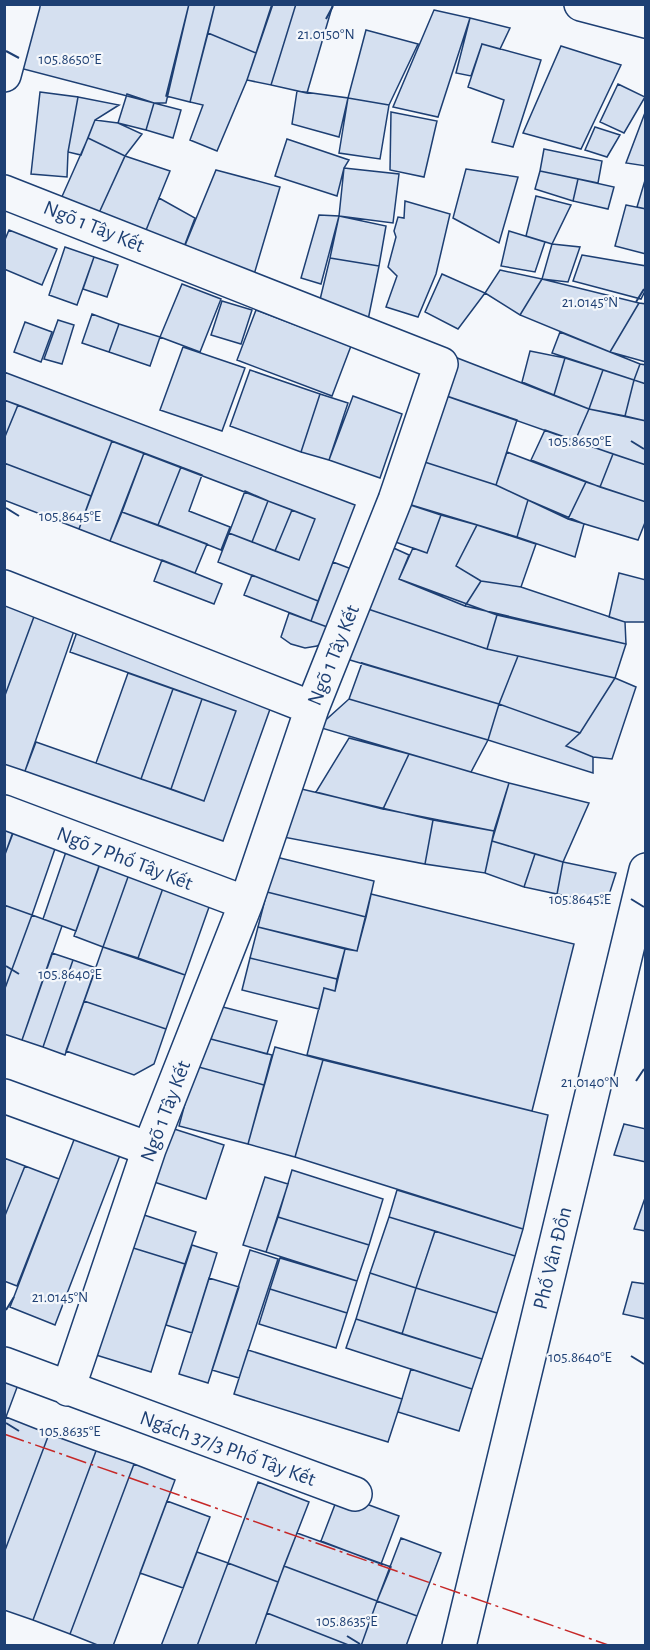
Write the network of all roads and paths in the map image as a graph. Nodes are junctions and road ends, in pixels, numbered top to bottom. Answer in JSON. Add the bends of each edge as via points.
{"nodes":[{"id":1,"x":23,"y":4,"type":"edge"},
{"id":2,"x":581,"y":4,"type":"edge"},
{"id":3,"x":645,"y":21,"type":"edge"},
{"id":4,"x":4,"y":75,"type":"edge"},
{"id":5,"x":4,"y":192,"type":"edge"},
{"id":6,"x":4,"y":587,"type":"edge"},
{"id":7,"x":312,"y":708,"type":"junction"},
{"id":8,"x":4,"y":812,"type":"edge"},
{"id":9,"x":645,"y":870,"type":"edge"},
{"id":10,"x":246,"y":903,"type":"junction"},
{"id":11,"x":4,"y":1096,"type":"edge"},
{"id":12,"x":149,"y":1149,"type":"junction"},
{"id":13,"x":4,"y":1364,"type":"edge"},
{"id":14,"x":68,"y":1389,"type":"junction"},
{"id":15,"x":355,"y":1494,"type":"dead end"},
{"id":16,"x":459,"y":1646,"type":"edge"}],
"edges":[{"from":1,"to":4,"type":"street"},
{"from":2,"to":3,"type":"street"},
{"from":5,"to":7,"type":"street","name":"Ngõ 1 Tây Kết","via":[[441,364],[395,500]]},
{"from":6,"to":7,"type":"street"},
{"from":7,"to":10,"type":"street","name":"Ngõ 1 Tây Kết"},
{"from":8,"to":10,"type":"street","name":"Ngõ 7 Phố Tây Kết"},
{"from":9,"to":16,"type":"street","name":"Phố Vân Đồn"},
{"from":10,"to":12,"type":"street","name":"Ngõ 1 Tây Kết"},
{"from":11,"to":12,"type":"street"},
{"from":12,"to":14,"type":"street","name":"Ngõ 1 Tây Kết"},
{"from":13,"to":14,"type":"street","name":"Ngách 37/3 Phố Tây Kết"},
{"from":14,"to":15,"type":"street","name":"Ngách 37/3 Phố Tây Kết"}]}
